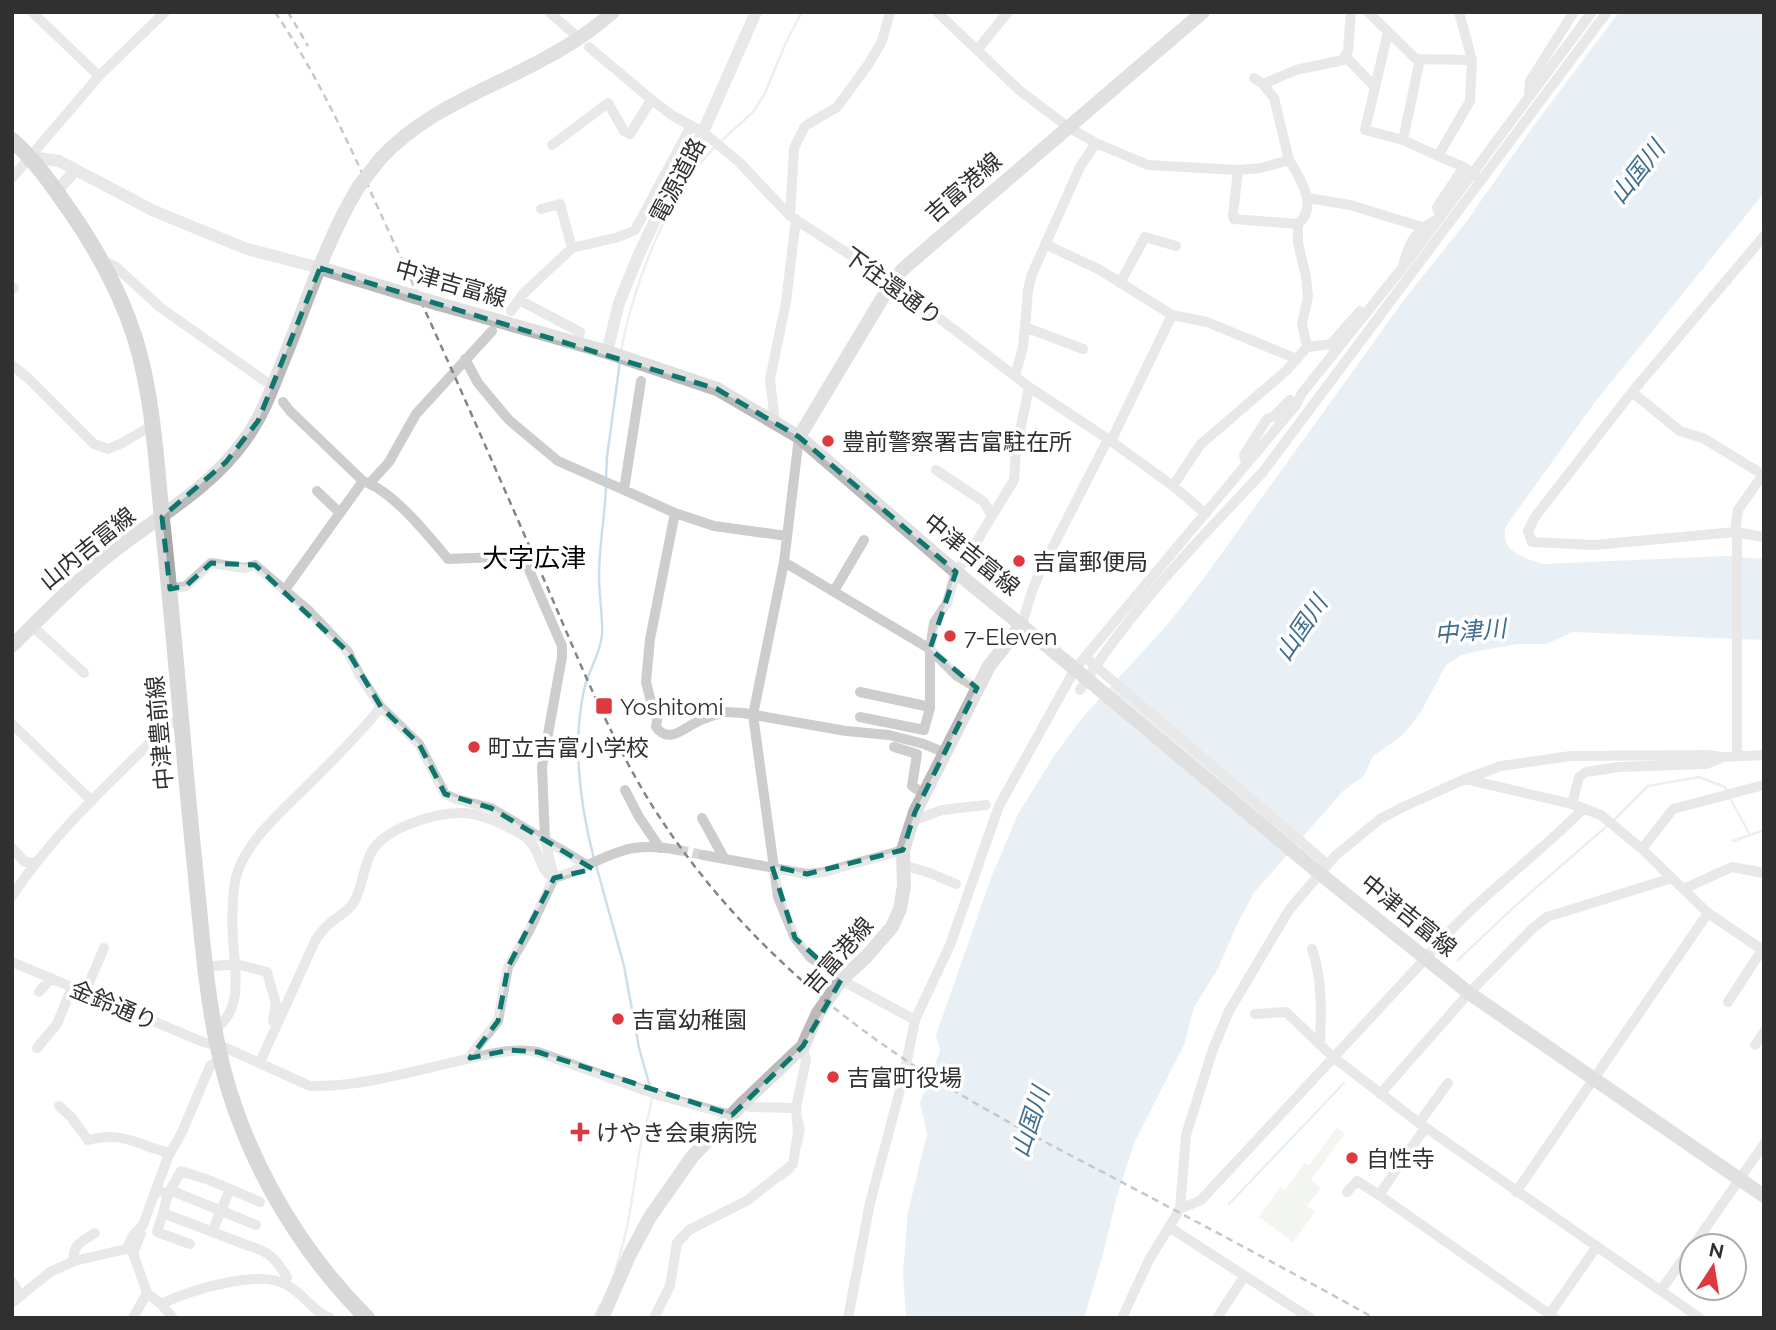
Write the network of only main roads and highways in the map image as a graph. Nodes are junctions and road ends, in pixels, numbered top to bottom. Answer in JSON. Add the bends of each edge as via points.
{"nodes":[{"id":1,"x":613,"y":12,"type":"edge"},
{"id":2,"x":1203,"y":12,"type":"edge"},
{"id":3,"x":12,"y":140,"type":"edge"},
{"id":4,"x":320,"y":268,"type":"junction"},
{"id":5,"x":799,"y":437,"type":"junction"},
{"id":6,"x":162,"y":517,"type":"junction"},
{"id":7,"x":1023,"y":624,"type":"junction"},
{"id":8,"x":12,"y":646,"type":"edge"},
{"id":9,"x":1764,"y":1196,"type":"edge"},
{"id":10,"x":607,"y":1315,"type":"edge"},
{"id":11,"x":365,"y":1317,"type":"edge"}],
"edges":[{"from":1,"to":4,"type":"main road","bridge":true,"via":[[563,48],[454,103],[397,141],[359,186],[338,221]]},
{"from":2,"to":5,"type":"main road","name":"吉富港線","via":[[903,269]]},
{"from":3,"to":6,"type":"main road","name":"中津豊前線","via":[[31,157],[60,197],[102,261],[121,300],[146,384]]},
{"from":4,"to":5,"type":"main road","name":"中津吉富線","bridge":true,"via":[[717,389]]},
{"from":4,"to":6,"type":"main road","via":[[258,421],[200,489]]},
{"from":5,"to":7,"type":"main road","name":"中津吉富線"},
{"from":6,"to":8,"type":"main road","name":"山内吉富線","via":[[104,558]]},
{"from":6,"to":11,"type":"main road","name":"中津豊前線","via":[[205,967],[218,1045],[250,1146],[267,1182],[308,1249]]},
{"from":7,"to":9,"type":"main road","name":"中津吉富線","bridge":true,"via":[[1469,993]]},
{"from":7,"to":10,"type":"main road","name":"吉富港線","via":[[989,666],[912,821],[903,858],[900,909],[892,927],[841,980],[803,1046],[692,1157],[629,1256]]}]}
